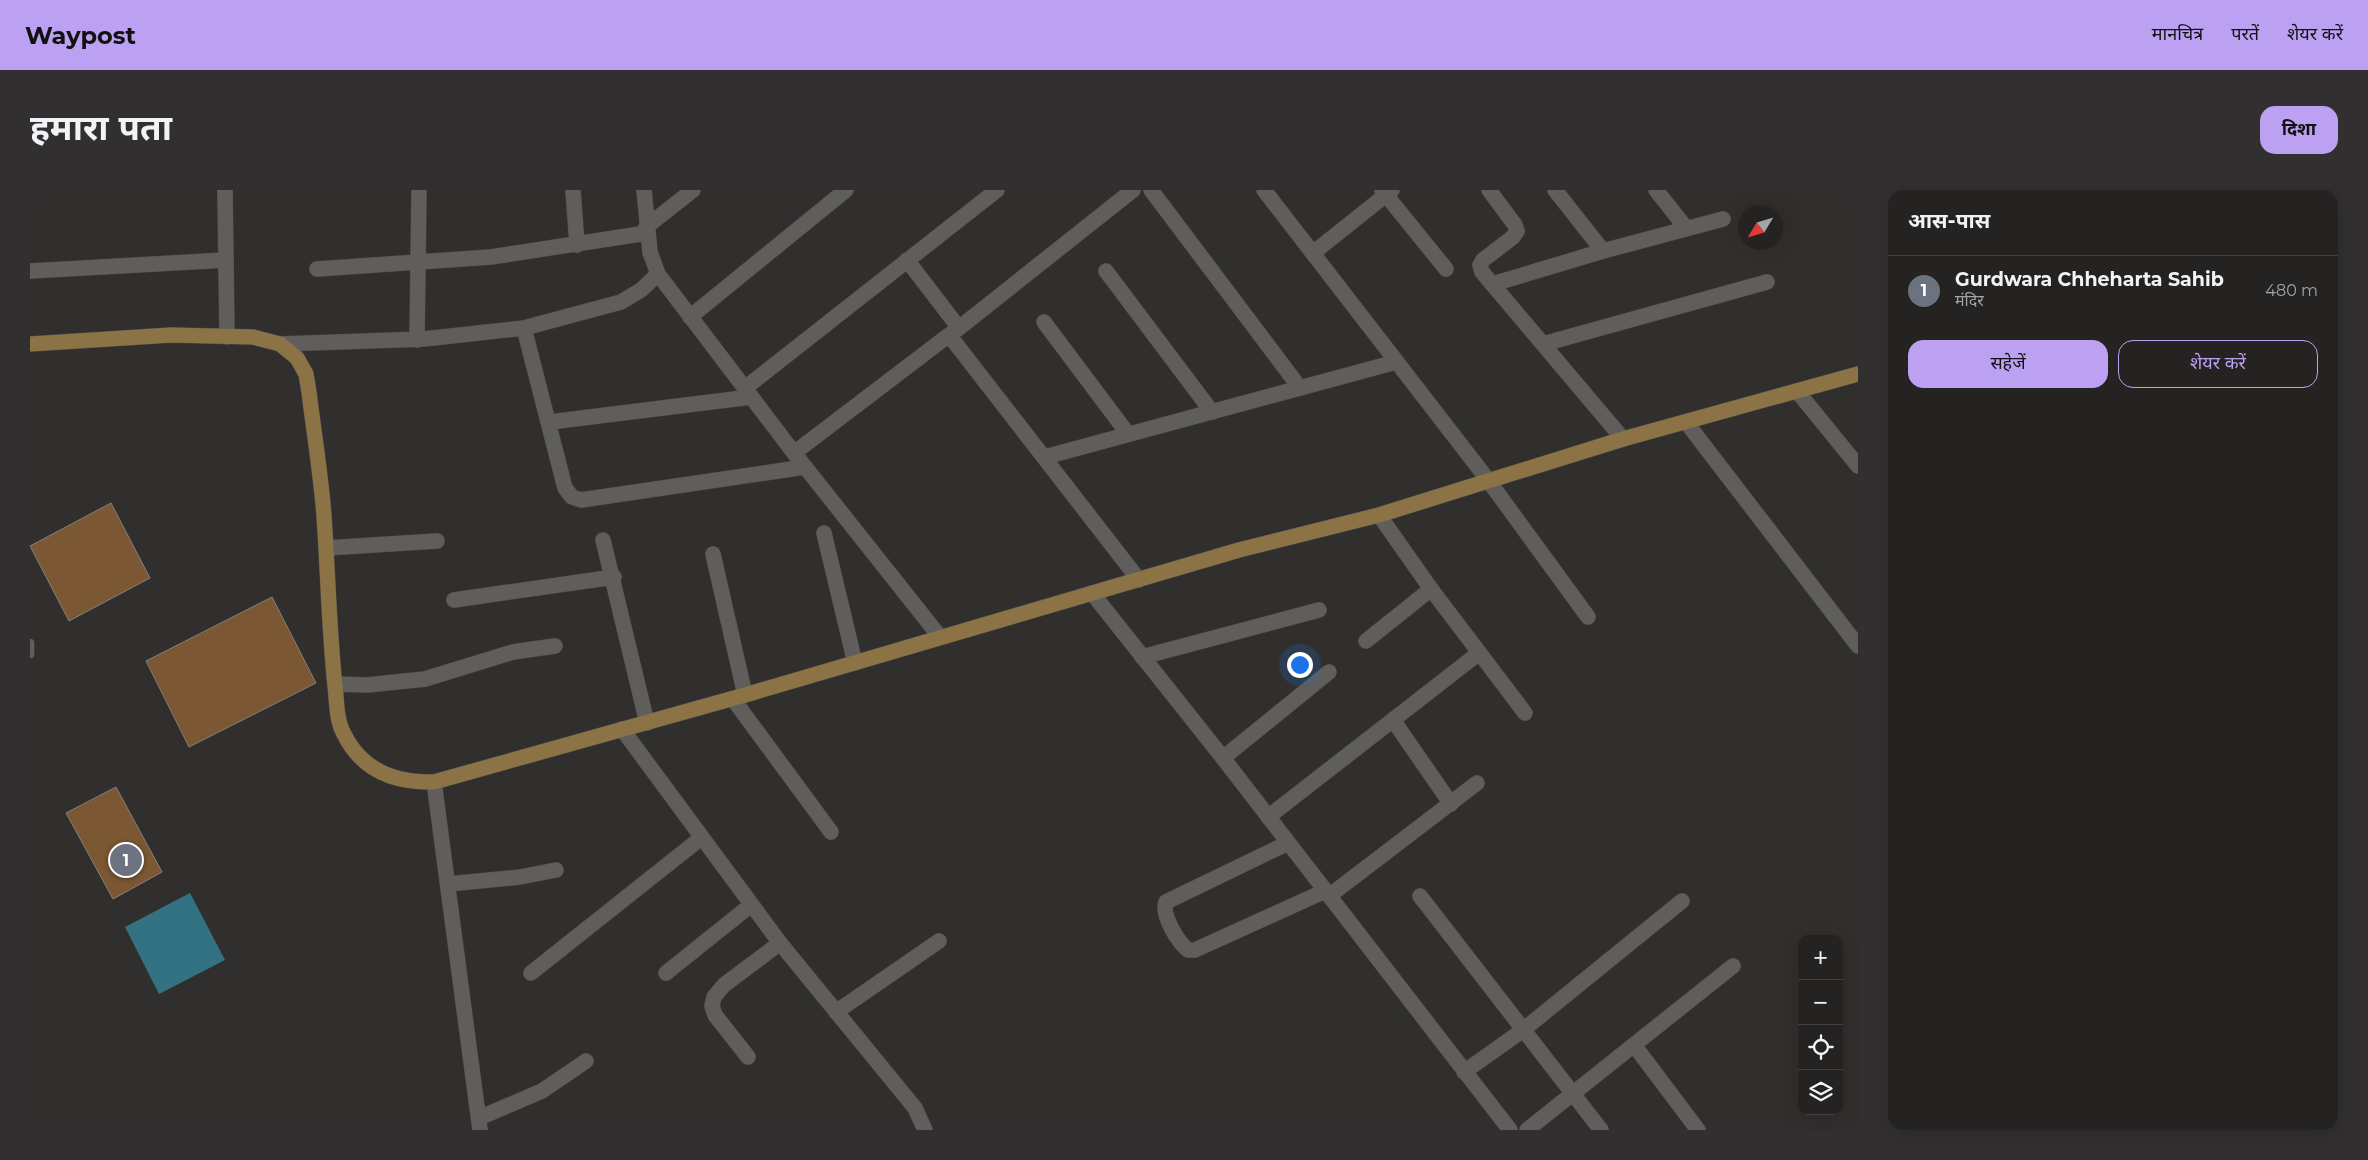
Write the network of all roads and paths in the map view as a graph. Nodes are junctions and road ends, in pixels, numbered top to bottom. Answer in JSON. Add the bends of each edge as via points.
{"nodes":[{"id":1,"x":225,"y":190,"type":"edge"},
{"id":2,"x":418,"y":190,"type":"edge"},
{"id":3,"x":574,"y":190,"type":"edge"},
{"id":4,"x":644,"y":190,"type":"edge"},
{"id":5,"x":692,"y":190,"type":"edge"},
{"id":6,"x":846,"y":190,"type":"edge"},
{"id":7,"x":997,"y":190,"type":"edge"},
{"id":8,"x":1133,"y":190,"type":"edge"},
{"id":9,"x":1151,"y":190,"type":"edge"},
{"id":10,"x":1264,"y":190,"type":"edge"},
{"id":11,"x":1489,"y":190,"type":"edge"},
{"id":12,"x":1555,"y":190,"type":"edge"},
{"id":13,"x":1656,"y":190,"type":"edge"},
{"id":14,"x":1386,"y":192,"type":"edge"},
{"id":15,"x":1723,"y":219,"type":"dead end"},
{"id":16,"x":1686,"y":228,"type":"junction"},
{"id":17,"x":647,"y":230,"type":"junction"},
{"id":18,"x":577,"y":245,"type":"junction"},
{"id":19,"x":1603,"y":251,"type":"junction"},
{"id":20,"x":1313,"y":253,"type":"junction"},
{"id":21,"x":226,"y":260,"type":"junction"},
{"id":22,"x":907,"y":260,"type":"junction"},
{"id":23,"x":418,"y":264,"type":"junction"},
{"id":24,"x":317,"y":269,"type":"dead end"},
{"id":25,"x":1446,"y":269,"type":"dead end"},
{"id":26,"x":1106,"y":270,"type":"dead end"},
{"id":27,"x":30,"y":272,"type":"edge"},
{"id":28,"x":658,"y":274,"type":"junction"},
{"id":29,"x":1767,"y":282,"type":"dead end"},
{"id":30,"x":1493,"y":284,"type":"junction"},
{"id":31,"x":690,"y":317,"type":"junction"},
{"id":32,"x":1044,"y":322,"type":"dead end"},
{"id":33,"x":524,"y":328,"type":"junction"},
{"id":34,"x":954,"y":332,"type":"junction"},
{"id":35,"x":227,"y":337,"type":"junction"},
{"id":36,"x":417,"y":340,"type":"junction"},
{"id":37,"x":30,"y":344,"type":"edge"},
{"id":38,"x":280,"y":344,"type":"junction"},
{"id":39,"x":1543,"y":344,"type":"junction"},
{"id":40,"x":1396,"y":362,"type":"junction"},
{"id":41,"x":1858,"y":374,"type":"edge"},
{"id":42,"x":1300,"y":388,"type":"junction"},
{"id":43,"x":1797,"y":391,"type":"junction"},
{"id":44,"x":748,"y":392,"type":"junction"},
{"id":45,"x":1212,"y":412,"type":"junction"},
{"id":46,"x":550,"y":422,"type":"junction"},
{"id":47,"x":1686,"y":422,"type":"junction"},
{"id":48,"x":1128,"y":434,"type":"junction"},
{"id":49,"x":1623,"y":439,"type":"junction"},
{"id":50,"x":794,"y":453,"type":"junction"},
{"id":51,"x":1045,"y":457,"type":"junction"},
{"id":52,"x":1857,"y":465,"type":"edge"},
{"id":53,"x":805,"y":467,"type":"junction"},
{"id":54,"x":1488,"y":480,"type":"junction"},
{"id":55,"x":1379,"y":515,"type":"junction"},
{"id":56,"x":824,"y":533,"type":"dead end"},
{"id":57,"x":604,"y":540,"type":"dead end"},
{"id":58,"x":437,"y":541,"type":"dead end"},
{"id":59,"x":326,"y":548,"type":"junction"},
{"id":60,"x":713,"y":554,"type":"dead end"},
{"id":61,"x":614,"y":576,"type":"junction"},
{"id":62,"x":1139,"y":580,"type":"junction"},
{"id":63,"x":1431,"y":589,"type":"junction"},
{"id":64,"x":1092,"y":593,"type":"junction"},
{"id":65,"x":454,"y":600,"type":"dead end"},
{"id":66,"x":1319,"y":610,"type":"dead end"},
{"id":67,"x":1588,"y":616,"type":"dead end"},
{"id":68,"x":940,"y":638,"type":"junction"},
{"id":69,"x":1366,"y":641,"type":"dead end"},
{"id":70,"x":30,"y":643,"type":"edge"},
{"id":71,"x":555,"y":646,"type":"dead end"},
{"id":72,"x":1858,"y":646,"type":"edge"},
{"id":73,"x":1479,"y":653,"type":"junction"},
{"id":74,"x":30,"y":654,"type":"edge"},
{"id":75,"x":1142,"y":657,"type":"junction"},
{"id":76,"x":855,"y":663,"type":"junction"},
{"id":77,"x":1329,"y":672,"type":"dead end"},
{"id":78,"x":335,"y":684,"type":"junction"},
{"id":79,"x":739,"y":697,"type":"junction"},
{"id":80,"x":1525,"y":713,"type":"dead end"},
{"id":81,"x":1393,"y":720,"type":"junction"},
{"id":82,"x":647,"y":723,"type":"junction"},
{"id":83,"x":622,"y":729,"type":"junction"},
{"id":84,"x":1223,"y":758,"type":"junction"},
{"id":85,"x":434,"y":782,"type":"junction"},
{"id":86,"x":1478,"y":783,"type":"dead end"},
{"id":87,"x":1451,"y":804,"type":"junction"},
{"id":88,"x":1268,"y":817,"type":"junction"},
{"id":89,"x":831,"y":832,"type":"dead end"},
{"id":90,"x":701,"y":838,"type":"junction"},
{"id":91,"x":1288,"y":843,"type":"junction"},
{"id":92,"x":556,"y":870,"type":"dead end"},
{"id":93,"x":448,"y":884,"type":"junction"},
{"id":94,"x":1327,"y":893,"type":"junction"},
{"id":95,"x":1420,"y":896,"type":"dead end"},
{"id":96,"x":1682,"y":901,"type":"dead end"},
{"id":97,"x":751,"y":905,"type":"junction"},
{"id":98,"x":939,"y":941,"type":"dead end"},
{"id":99,"x":780,"y":943,"type":"junction"},
{"id":100,"x":1732,"y":966,"type":"dead end"},
{"id":101,"x":531,"y":972,"type":"dead end"},
{"id":102,"x":666,"y":972,"type":"dead end"},
{"id":103,"x":836,"y":1012,"type":"junction"},
{"id":104,"x":1523,"y":1030,"type":"junction"},
{"id":105,"x":1634,"y":1045,"type":"junction"},
{"id":106,"x":748,"y":1057,"type":"dead end"},
{"id":107,"x":586,"y":1061,"type":"dead end"},
{"id":108,"x":1464,"y":1072,"type":"junction"},
{"id":109,"x":1572,"y":1094,"type":"junction"},
{"id":110,"x":480,"y":1124,"type":"edge"},
{"id":111,"x":925,"y":1130,"type":"edge"},
{"id":112,"x":1510,"y":1130,"type":"edge"},
{"id":113,"x":1527,"y":1130,"type":"edge"},
{"id":114,"x":1601,"y":1130,"type":"edge"},
{"id":115,"x":1698,"y":1130,"type":"edge"}],
"edges":[{"from":1,"to":21,"type":"street"},
{"from":2,"to":23,"type":"street"},
{"from":3,"to":18,"type":"street"},
{"from":4,"to":17,"type":"street"},
{"from":5,"to":17,"type":"street"},
{"from":6,"to":31,"type":"street"},
{"from":7,"to":22,"type":"street"},
{"from":8,"to":34,"type":"street"},
{"from":9,"to":42,"type":"street"},
{"from":10,"to":20,"type":"street"},
{"from":11,"to":30,"type":"street","via":[[1517,231],[1480,265]]},
{"from":12,"to":19,"type":"street"},
{"from":13,"to":16,"type":"street"},
{"from":14,"to":20,"type":"street"},
{"from":14,"to":25,"type":"street"},
{"from":15,"to":16,"type":"street"},
{"from":16,"to":19,"type":"street"},
{"from":17,"to":18,"type":"street"},
{"from":17,"to":28,"type":"street"},
{"from":18,"to":23,"type":"street"},
{"from":19,"to":30,"type":"street"},
{"from":20,"to":40,"type":"street"},
{"from":21,"to":27,"type":"street"},
{"from":21,"to":35,"type":"street"},
{"from":22,"to":34,"type":"street"},
{"from":22,"to":44,"type":"street"},
{"from":23,"to":24,"type":"street"},
{"from":23,"to":36,"type":"street"},
{"from":26,"to":45,"type":"street"},
{"from":28,"to":31,"type":"street"},
{"from":28,"to":33,"type":"street","via":[[621,302]]},
{"from":29,"to":39,"type":"street"},
{"from":30,"to":39,"type":"street"},
{"from":31,"to":44,"type":"street"},
{"from":32,"to":48,"type":"street"},
{"from":33,"to":36,"type":"street"},
{"from":33,"to":46,"type":"street"},
{"from":34,"to":50,"type":"street"},
{"from":34,"to":51,"type":"street"},
{"from":35,"to":37,"type":"street","via":[[171,335]]},
{"from":35,"to":38,"type":"street","via":[[253,337]]},
{"from":36,"to":38,"type":"street"},
{"from":38,"to":59,"type":"street","via":[[297,358],[306,374]]},
{"from":39,"to":49,"type":"street"},
{"from":40,"to":42,"type":"street"},
{"from":40,"to":54,"type":"street"},
{"from":41,"to":43,"type":"street"},
{"from":42,"to":45,"type":"street"},
{"from":43,"to":47,"type":"street"},
{"from":43,"to":52,"type":"street"},
{"from":44,"to":46,"type":"street"},
{"from":44,"to":50,"type":"street"},
{"from":45,"to":48,"type":"street"},
{"from":46,"to":53,"type":"street","via":[[566,488],[572,497],[581,500]]},
{"from":47,"to":49,"type":"street"},
{"from":47,"to":72,"type":"street"},
{"from":48,"to":51,"type":"street"},
{"from":49,"to":54,"type":"street"},
{"from":50,"to":53,"type":"street"},
{"from":51,"to":62,"type":"street"},
{"from":53,"to":68,"type":"street"},
{"from":54,"to":55,"type":"street"},
{"from":54,"to":67,"type":"street"},
{"from":55,"to":62,"type":"street","via":[[1239,550]]},
{"from":55,"to":63,"type":"street"},
{"from":56,"to":76,"type":"street"},
{"from":57,"to":61,"type":"street"},
{"from":58,"to":59,"type":"street"},
{"from":59,"to":78,"type":"street"},
{"from":60,"to":79,"type":"street"},
{"from":61,"to":65,"type":"street"},
{"from":61,"to":82,"type":"street"},
{"from":62,"to":64,"type":"street"},
{"from":63,"to":69,"type":"street"},
{"from":63,"to":73,"type":"street"},
{"from":64,"to":68,"type":"street"},
{"from":64,"to":75,"type":"street"},
{"from":66,"to":75,"type":"street"},
{"from":68,"to":76,"type":"street"},
{"from":70,"to":74,"type":"lane"},
{"from":71,"to":78,"type":"street","via":[[513,652],[398,683]]},
{"from":73,"to":80,"type":"street"},
{"from":73,"to":81,"type":"street"},
{"from":75,"to":84,"type":"street"},
{"from":76,"to":79,"type":"street"},
{"from":77,"to":84,"type":"street"},
{"from":78,"to":85,"type":"street","via":[[342,732],[368,766],[394,778]]},
{"from":79,"to":82,"type":"street"},
{"from":79,"to":89,"type":"street"},
{"from":81,"to":87,"type":"street"},
{"from":81,"to":88,"type":"street"},
{"from":82,"to":83,"type":"street"},
{"from":83,"to":85,"type":"street"},
{"from":83,"to":90,"type":"street"},
{"from":84,"to":88,"type":"street"},
{"from":85,"to":93,"type":"street"},
{"from":86,"to":87,"type":"street"},
{"from":87,"to":94,"type":"street"},
{"from":88,"to":91,"type":"street"},
{"from":90,"to":97,"type":"street"},
{"from":90,"to":101,"type":"street"},
{"from":91,"to":94,"type":"street"},
{"from":91,"to":94,"type":"street","via":[[1166,902],[1165,914],[1182,946],[1195,950]]},
{"from":92,"to":93,"type":"street"},
{"from":93,"to":110,"type":"street"},
{"from":94,"to":108,"type":"street"},
{"from":95,"to":104,"type":"street"},
{"from":96,"to":104,"type":"street"},
{"from":97,"to":99,"type":"street"},
{"from":97,"to":102,"type":"street"},
{"from":98,"to":103,"type":"street"},
{"from":99,"to":103,"type":"street"},
{"from":99,"to":106,"type":"street","via":[[724,985],[714,997],[715,1015]]},
{"from":100,"to":105,"type":"street"},
{"from":103,"to":111,"type":"street","via":[[915,1108]]},
{"from":104,"to":108,"type":"street"},
{"from":104,"to":109,"type":"street"},
{"from":105,"to":109,"type":"street"},
{"from":105,"to":115,"type":"street"},
{"from":107,"to":110,"type":"street","via":[[542,1091]]},
{"from":108,"to":112,"type":"street"},
{"from":109,"to":113,"type":"street"},
{"from":109,"to":114,"type":"street"}]}
